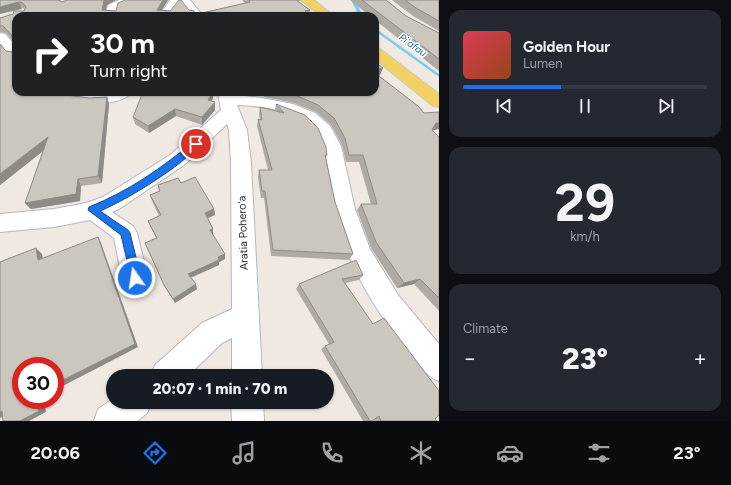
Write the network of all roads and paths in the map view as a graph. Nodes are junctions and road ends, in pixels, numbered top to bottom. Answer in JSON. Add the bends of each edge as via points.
{"nodes":[{"id":1,"x":138,"y":0,"type":"edge"},
{"id":2,"x":184,"y":0,"type":"edge"},
{"id":3,"x":307,"y":0,"type":"edge"},
{"id":4,"x":111,"y":12,"type":"edge"},
{"id":5,"x":168,"y":12,"type":"edge"},
{"id":6,"x":193,"y":12,"type":"edge"},
{"id":7,"x":323,"y":12,"type":"edge"},
{"id":8,"x":0,"y":37,"type":"edge"},
{"id":9,"x":12,"y":50,"type":"edge"},
{"id":10,"x":379,"y":55,"type":"edge"},
{"id":11,"x":77,"y":96,"type":"edge"},
{"id":12,"x":114,"y":96,"type":"edge"},
{"id":13,"x":228,"y":101,"type":"edge"},
{"id":14,"x":439,"y":102,"type":"edge"},
{"id":15,"x":92,"y":210,"type":"junction"},
{"id":16,"x":0,"y":223,"type":"edge"},
{"id":17,"x":135,"y":278,"type":"dead end"},
{"id":18,"x":246,"y":317,"type":"junction"},
{"id":19,"x":439,"y":366,"type":"edge"},
{"id":20,"x":173,"y":369,"type":"edge"},
{"id":21,"x":247,"y":369,"type":"edge"},
{"id":22,"x":126,"y":409,"type":"edge"},
{"id":23,"x":247,"y":409,"type":"edge"},
{"id":24,"x":110,"y":421,"type":"edge"},
{"id":25,"x":248,"y":421,"type":"edge"}],
"edges":[{"from":1,"to":4,"type":"street","via":[[126,1],[112,7]]},
{"from":2,"to":5,"type":"street","via":[[174,2]]},
{"from":2,"to":6,"type":"street"},
{"from":3,"to":7,"type":"main road"},
{"from":8,"to":9,"type":"street"},
{"from":10,"to":14,"type":"main road"},
{"from":11,"to":12,"type":"street","via":[[91,100]]},
{"from":13,"to":15,"type":"street","via":[[217,121],[196,144],[166,169],[111,203]]},
{"from":13,"to":18,"type":"street","name":"Aratia Pohero'a","via":[[238,130],[241,163]]},
{"from":13,"to":19,"type":"street","via":[[249,100],[281,107],[317,122],[327,135],[333,151],[344,205],[364,263],[388,302]]},
{"from":15,"to":16,"type":"street","via":[[54,218]]},
{"from":15,"to":17,"type":"street","via":[[125,233]]},
{"from":18,"to":20,"type":"street","via":[[212,333]]},
{"from":18,"to":21,"type":"street","name":"Aratia Pohero'a"},
{"from":22,"to":24,"type":"street"},
{"from":23,"to":25,"type":"street"}]}
